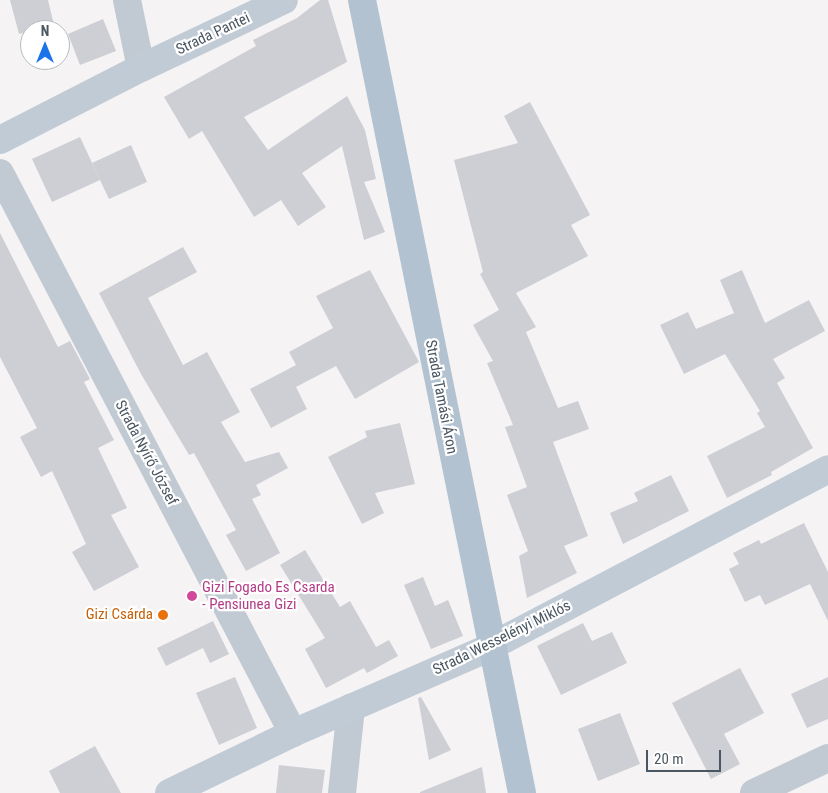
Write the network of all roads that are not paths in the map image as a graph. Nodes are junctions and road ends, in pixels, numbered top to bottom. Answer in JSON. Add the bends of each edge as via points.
{"nodes":[{"id":1,"x":127,"y":0,"type":"edge"},
{"id":2,"x":284,"y":0,"type":"edge"},
{"id":3,"x":362,"y":0,"type":"edge"},
{"id":4,"x":141,"y":68,"type":"junction"},
{"id":5,"x":0,"y":140,"type":"edge"},
{"id":6,"x":0,"y":174,"type":"edge"},
{"id":7,"x":828,"y":469,"type":"edge"},
{"id":8,"x":490,"y":645,"type":"junction"},
{"id":9,"x":351,"y":707,"type":"junction"},
{"id":10,"x":293,"y":733,"type":"junction"},
{"id":11,"x":828,"y":758,"type":"edge"},
{"id":12,"x":169,"y":793,"type":"edge"},
{"id":13,"x":342,"y":793,"type":"edge"},
{"id":14,"x":522,"y":793,"type":"edge"},
{"id":15,"x":754,"y":793,"type":"edge"}],
"edges":[{"from":1,"to":4,"type":"street"},
{"from":2,"to":4,"type":"main road","name":"Strada Pantei"},
{"from":3,"to":8,"type":"main road","name":"Strada Tamási Áron"},
{"from":4,"to":5,"type":"main road","name":"Strada Pantei"},
{"from":6,"to":10,"type":"street","name":"Strada Nyírő József"},
{"from":7,"to":8,"type":"main road","name":"Strada Wesselényi Miklós"},
{"from":8,"to":9,"type":"main road","name":"Strada Wesselényi Miklós"},
{"from":8,"to":14,"type":"main road","name":"Strada Tamási Áron"},
{"from":9,"to":10,"type":"main road","name":"Strada Wesselényi Miklós"},
{"from":9,"to":13,"type":"street"},
{"from":10,"to":12,"type":"main road","name":"Strada Wesselényi Miklós"},
{"from":11,"to":15,"type":"street"}]}
